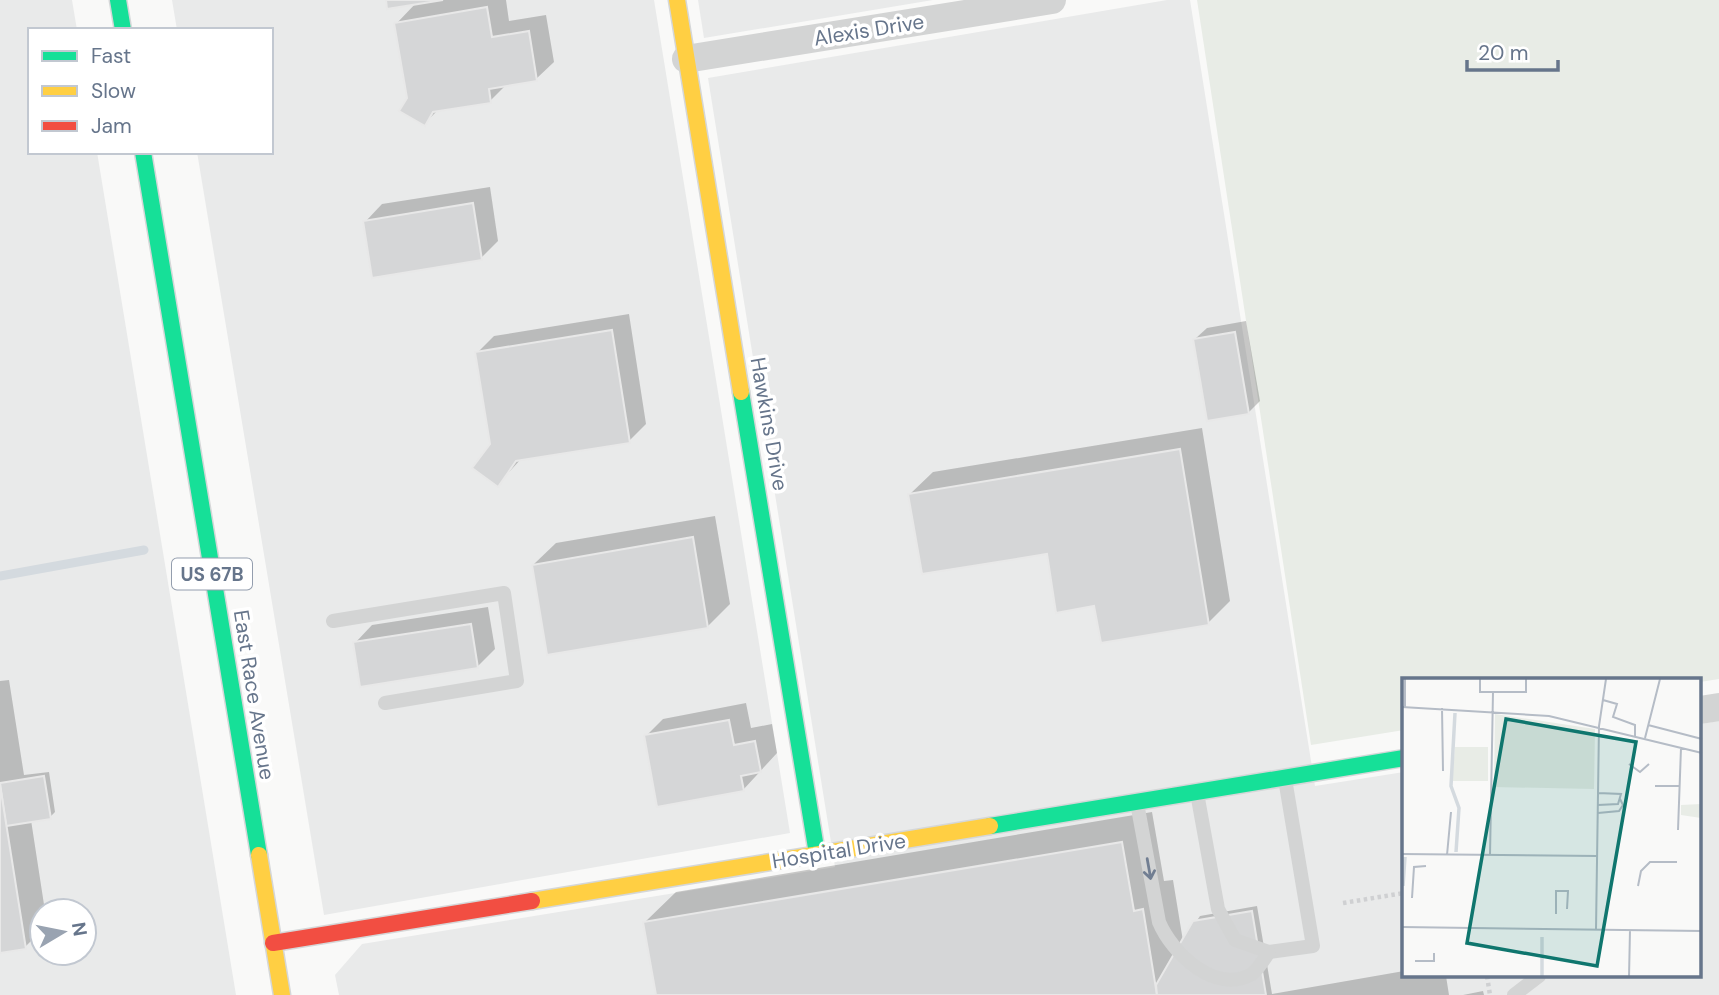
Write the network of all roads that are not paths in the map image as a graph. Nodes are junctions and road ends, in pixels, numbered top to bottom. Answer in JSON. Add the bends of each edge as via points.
{"nodes":[{"id":1,"x":118,"y":0,"type":"edge"},
{"id":2,"x":677,"y":0,"type":"edge"},
{"id":3,"x":1052,"y":0,"type":"edge"},
{"id":4,"x":123,"y":28,"type":"edge"},
{"id":5,"x":686,"y":60,"type":"junction"},
{"id":6,"x":143,"y":154,"type":"edge"},
{"id":7,"x":333,"y":621,"type":"dead end"},
{"id":8,"x":384,"y":703,"type":"dead end"},
{"id":9,"x":1402,"y":758,"type":"edge"},
{"id":10,"x":1285,"y":778,"type":"junction"},
{"id":11,"x":1197,"y":793,"type":"junction"},
{"id":12,"x":1137,"y":802,"type":"junction"},
{"id":13,"x":817,"y":855,"type":"junction"},
{"id":14,"x":274,"y":943,"type":"junction"},
{"id":15,"x":1269,"y":953,"type":"junction"},
{"id":16,"x":1536,"y":978,"type":"edge"},
{"id":17,"x":282,"y":995,"type":"edge"},
{"id":18,"x":1514,"y":995,"type":"edge"}],
"edges":[{"from":1,"to":4,"type":"street"},
{"from":2,"to":5,"type":"street","name":"Hawkins Drive"},
{"from":3,"to":5,"type":"street","name":"Alexis Drive"},
{"from":5,"to":13,"type":"street","name":"Hawkins Drive"},
{"from":6,"to":14,"type":"street","name":"East Race Avenue","number":"US 67B"},
{"from":7,"to":8,"type":"lane","via":[[503,593],[517,681]]},
{"from":9,"to":10,"type":"street","name":"Hospital Drive"},
{"from":10,"to":11,"type":"street","name":"Hospital Drive"},
{"from":10,"to":15,"type":"lane","via":[[1313,946]]},
{"from":11,"to":12,"type":"street","name":"Hospital Drive"},
{"from":11,"to":15,"type":"lane","via":[[1217,909],[1235,940]]},
{"from":12,"to":13,"type":"street","name":"Hospital Drive"},
{"from":12,"to":15,"type":"lane","one_way":true,"via":[[1157,915],[1181,956],[1209,978],[1233,981],[1254,972]]},
{"from":13,"to":14,"type":"street","name":"Hospital Drive"},
{"from":14,"to":17,"type":"street","name":"East Race Avenue","number":"US 67B"},
{"from":16,"to":18,"type":"lane"}]}
